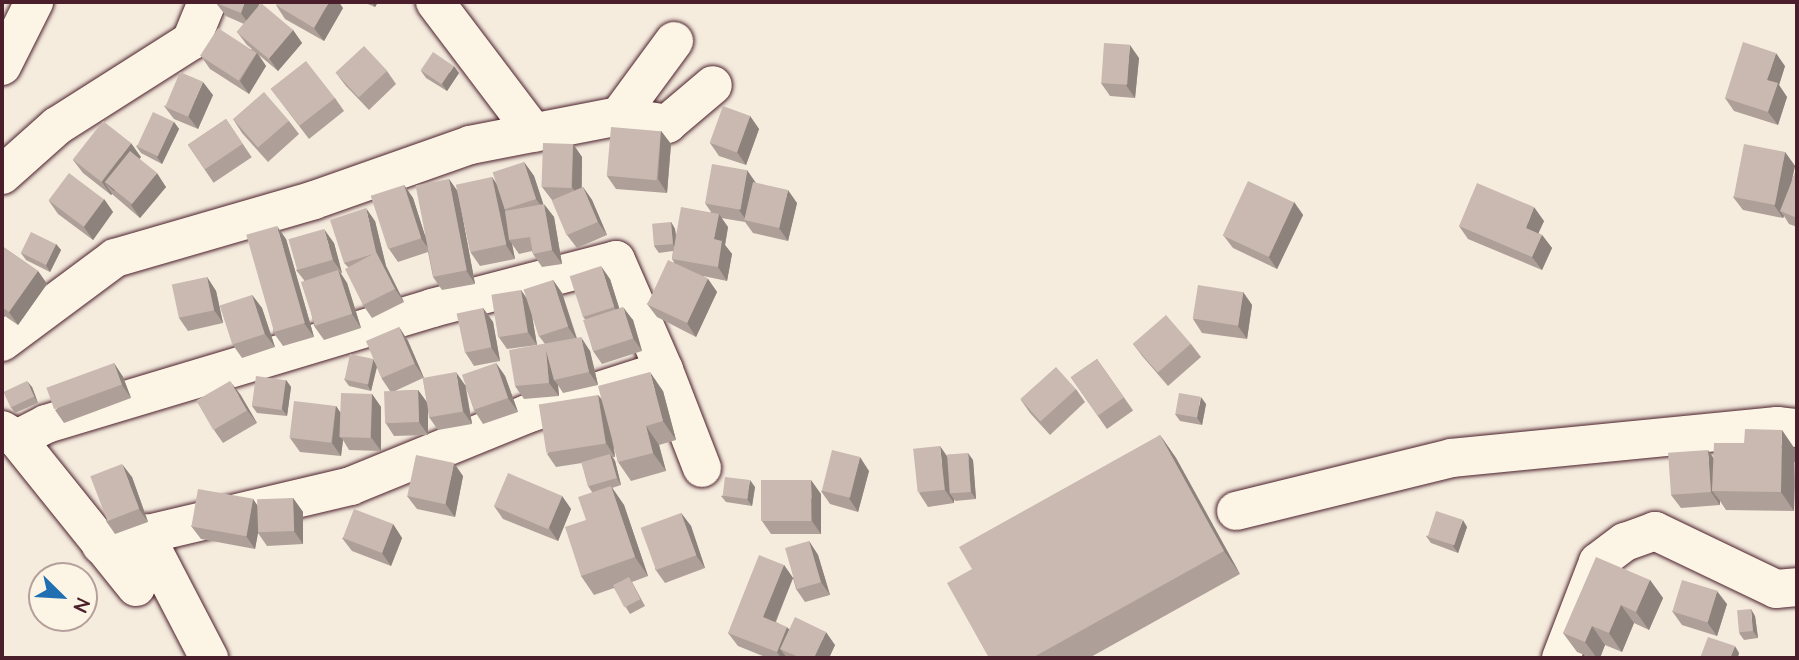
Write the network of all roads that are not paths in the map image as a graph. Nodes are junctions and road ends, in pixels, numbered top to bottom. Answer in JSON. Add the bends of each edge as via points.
{"nodes":[{"id":1,"x":34,"y":2,"type":"edge"},
{"id":2,"x":207,"y":2,"type":"edge"},
{"id":3,"x":435,"y":2,"type":"edge"},
{"id":4,"x":473,"y":2,"type":"edge"},
{"id":5,"x":674,"y":41,"type":"dead end"},
{"id":6,"x":475,"y":49,"type":"junction"},
{"id":7,"x":2,"y":66,"type":"edge"},
{"id":8,"x":713,"y":85,"type":"dead end"},
{"id":9,"x":619,"y":116,"type":"junction"},
{"id":10,"x":534,"y":133,"type":"junction"},
{"id":11,"x":2,"y":176,"type":"edge"},
{"id":12,"x":2,"y":342,"type":"edge"},
{"id":13,"x":664,"y":370,"type":"junction"},
{"id":14,"x":1797,"y":428,"type":"edge"},
{"id":15,"x":9,"y":435,"type":"edge"},
{"id":16,"x":702,"y":468,"type":"dead end"},
{"id":17,"x":1236,"y":511,"type":"dead end"},
{"id":18,"x":144,"y":533,"type":"junction"},
{"id":19,"x":101,"y":545,"type":"junction"},
{"id":20,"x":136,"y":587,"type":"dead end"},
{"id":21,"x":1797,"y":587,"type":"edge"},
{"id":22,"x":209,"y":658,"type":"edge"},
{"id":23,"x":1562,"y":658,"type":"edge"}],
"edges":[{"from":1,"to":7,"type":"street"},
{"from":2,"to":11,"type":"street","via":[[191,41],[57,126]]},
{"from":3,"to":6,"type":"street"},
{"from":4,"to":6,"type":"street","via":[[480,19]]},
{"from":5,"to":9,"type":"street"},
{"from":6,"to":10,"type":"street"},
{"from":8,"to":9,"type":"street","via":[[667,124]]},
{"from":9,"to":10,"type":"street"},
{"from":10,"to":12,"type":"street","via":[[470,145],[314,200],[115,258]]},
{"from":13,"to":15,"type":"street","via":[[616,260],[312,344]]},
{"from":13,"to":16,"type":"street"},
{"from":13,"to":18,"type":"street","via":[[527,414],[351,486]]},
{"from":14,"to":17,"type":"street","via":[[1777,426],[1451,458]]},
{"from":15,"to":19,"type":"street"},
{"from":18,"to":19,"type":"street"},
{"from":18,"to":22,"type":"street"},
{"from":19,"to":20,"type":"street"},
{"from":21,"to":23,"type":"street","via":[[1776,589],[1655,531],[1625,542],[1598,562]]}]}
